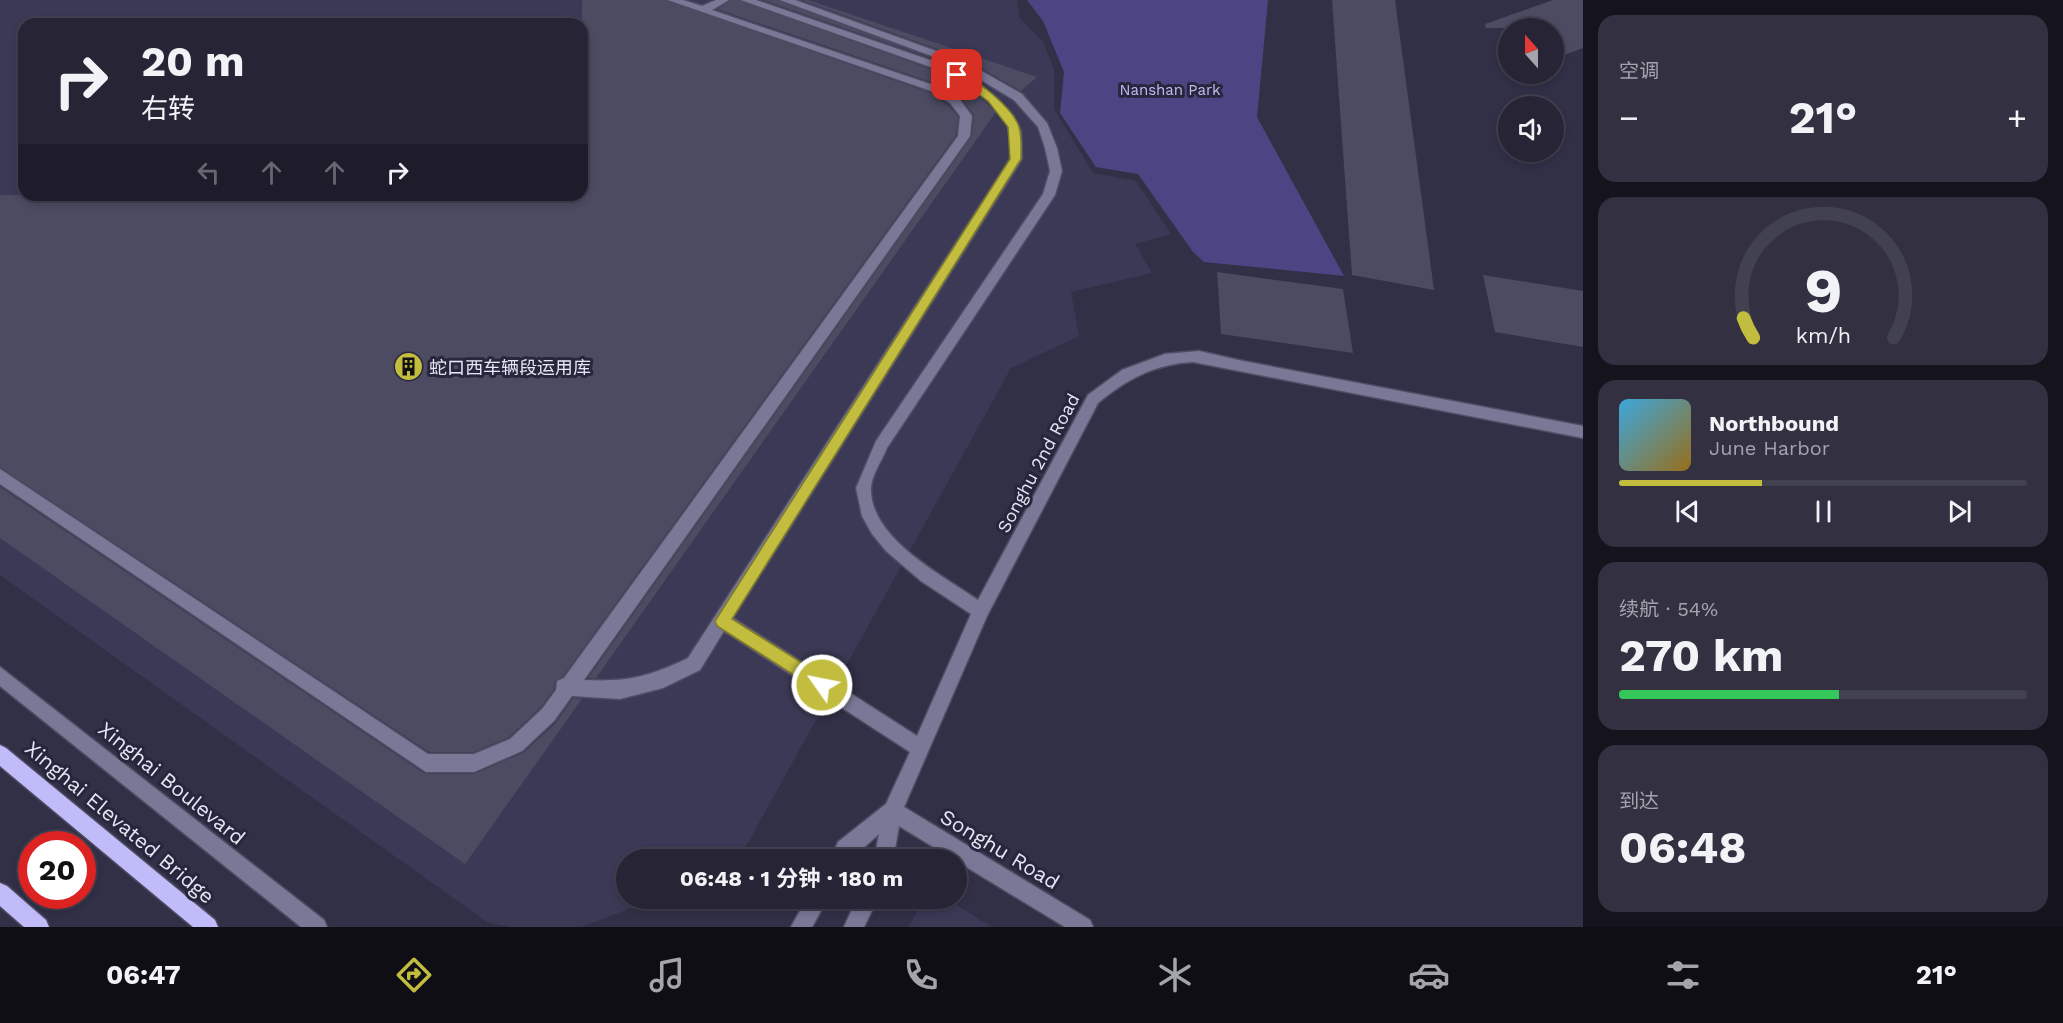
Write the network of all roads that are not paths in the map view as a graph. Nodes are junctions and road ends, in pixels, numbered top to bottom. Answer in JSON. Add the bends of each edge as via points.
{"nodes":[{"id":1,"x":673,"y":0,"type":"edge"},
{"id":2,"x":724,"y":0,"type":"edge"},
{"id":3,"x":746,"y":0,"type":"edge"},
{"id":4,"x":785,"y":0,"type":"edge"},
{"id":5,"x":703,"y":10,"type":"junction"},
{"id":6,"x":1583,"y":432,"type":"edge"},
{"id":7,"x":0,"y":476,"type":"edge"},
{"id":8,"x":981,"y":611,"type":"junction"},
{"id":9,"x":723,"y":621,"type":"junction"},
{"id":10,"x":0,"y":675,"type":"edge"},
{"id":11,"x":563,"y":687,"type":"dead end"},
{"id":12,"x":921,"y":749,"type":"junction"},
{"id":13,"x":0,"y":754,"type":"edge"},
{"id":14,"x":893,"y":811,"type":"junction"},
{"id":15,"x":845,"y":849,"type":"edge"},
{"id":16,"x":885,"y":849,"type":"edge"},
{"id":17,"x":0,"y":892,"type":"edge"},
{"id":18,"x":810,"y":909,"type":"edge"},
{"id":19,"x":812,"y":909,"type":"edge"},
{"id":20,"x":863,"y":909,"type":"edge"},
{"id":21,"x":39,"y":927,"type":"edge"},
{"id":22,"x":208,"y":927,"type":"edge"},
{"id":23,"x":316,"y":927,"type":"edge"},
{"id":24,"x":790,"y":927,"type":"edge"},
{"id":25,"x":801,"y":927,"type":"edge"},
{"id":26,"x":854,"y":927,"type":"edge"},
{"id":27,"x":1083,"y":927,"type":"edge"}],
"edges":[{"from":1,"to":5,"type":"street"},
{"from":2,"to":5,"type":"street"},
{"from":3,"to":9,"type":"street","via":[[971,81],[1014,126],[1016,159]]},
{"from":4,"to":8,"type":"street","via":[[960,63],[1018,97],[1043,126],[1051,148],[1056,171],[1049,195],[881,445],[862,490],[870,519],[889,545]]},
{"from":5,"to":7,"type":"street","via":[[935,89],[954,100],[966,116],[964,136],[548,715],[516,746],[474,763],[426,763]]},
{"from":6,"to":8,"type":"street","name":"Songhu 2nd Road","via":[[1194,356],[1140,367],[1120,376],[1094,399]]},
{"from":8,"to":12,"type":"street","name":"Songhu 2nd Road"},
{"from":9,"to":11,"type":"street","via":[[694,664],[657,682],[620,690]]},
{"from":9,"to":12,"type":"street"},
{"from":10,"to":23,"type":"street","name":"Xinghai Boulevard"},
{"from":12,"to":14,"type":"street","name":"Songhu 2nd Road"},
{"from":13,"to":22,"type":"main road","name":"Xinghai Elevated Bridge"},
{"from":14,"to":15,"type":"street"},
{"from":14,"to":16,"type":"street"},
{"from":14,"to":27,"type":"street","name":"Songhu Road"},
{"from":17,"to":21,"type":"main road"},
{"from":18,"to":24,"type":"street"},
{"from":19,"to":25,"type":"street"},
{"from":20,"to":26,"type":"street"}]}
